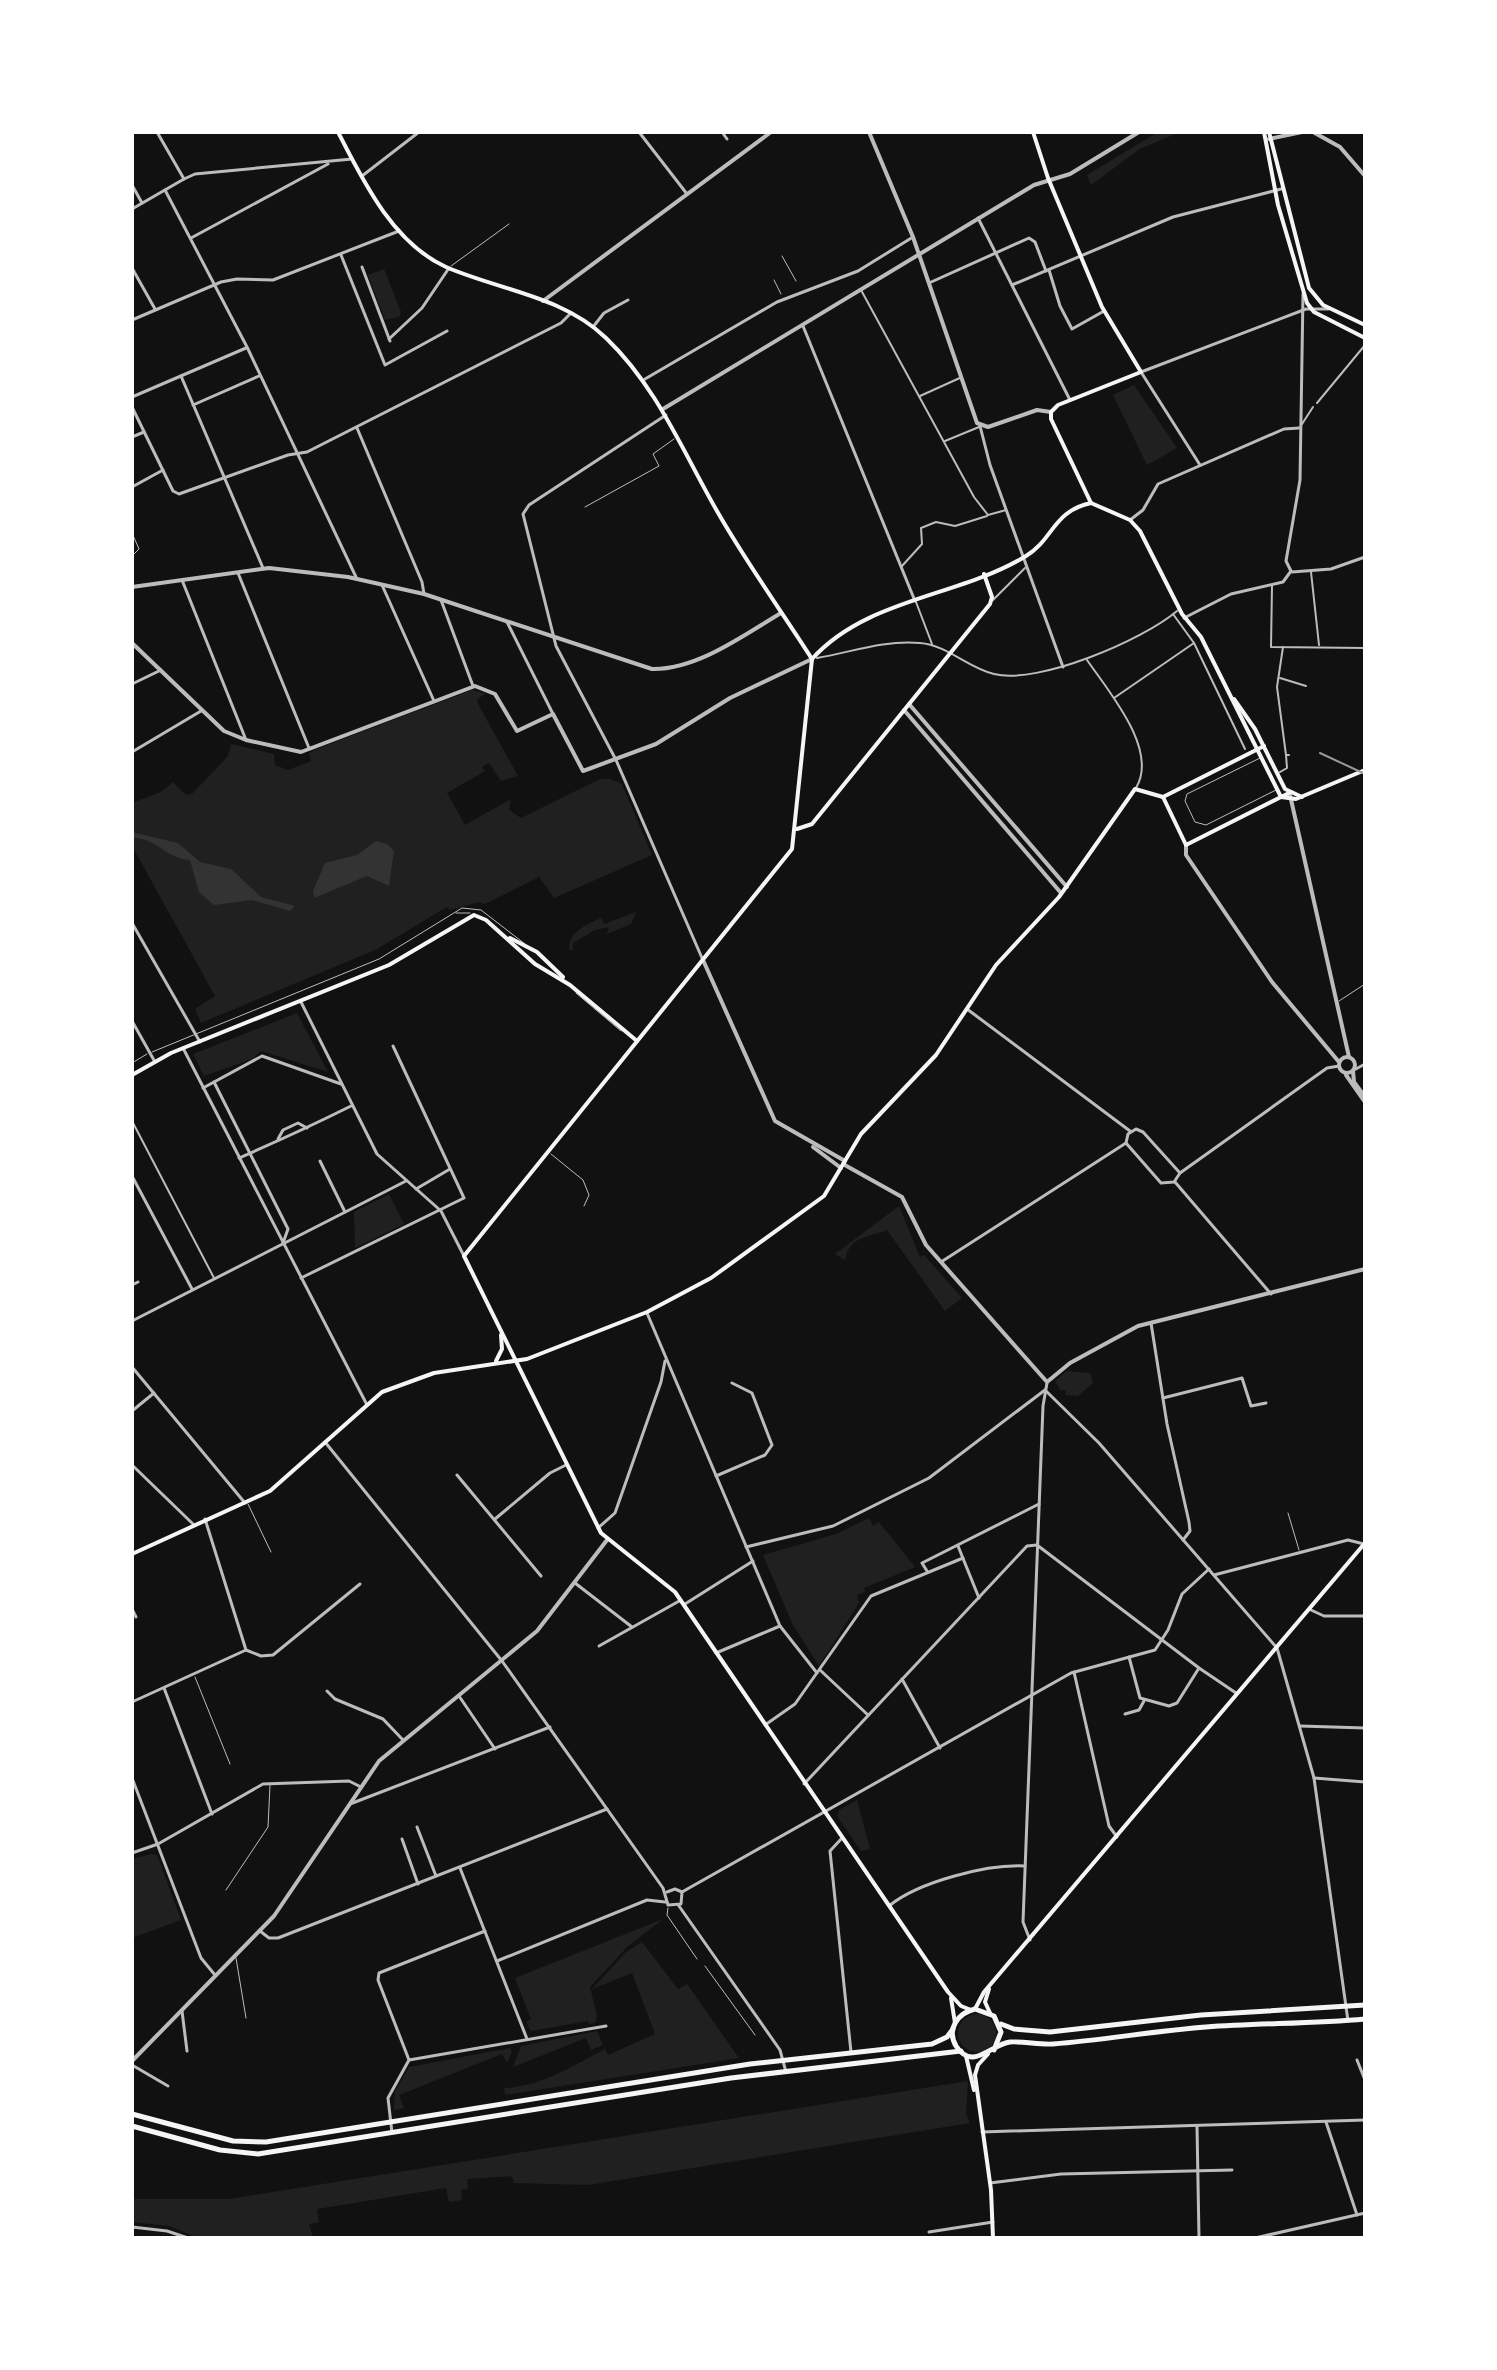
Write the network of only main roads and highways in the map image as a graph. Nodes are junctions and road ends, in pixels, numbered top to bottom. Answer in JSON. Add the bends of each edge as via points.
{"nodes":[{"id":1,"x":338,"y":132,"type":"edge"},
{"id":2,"x":1033,"y":132,"type":"edge"},
{"id":3,"x":1267,"y":132,"type":"edge"},
{"id":4,"x":1278,"y":190,"type":"junction"},
{"id":5,"x":1365,"y":325,"type":"edge"},
{"id":6,"x":1365,"y":338,"type":"edge"},
{"id":7,"x":1091,"y":503,"type":"junction"},
{"id":8,"x":984,"y":574,"type":"junction"},
{"id":9,"x":812,"y":659,"type":"junction"},
{"id":10,"x":1228,"y":690,"type":"junction"},
{"id":11,"x":1265,"y":747,"type":"junction"},
{"id":12,"x":1256,"y":750,"type":"junction"},
{"id":13,"x":1365,"y":770,"type":"edge"},
{"id":14,"x":1288,"y":792,"type":"junction"},
{"id":15,"x":1163,"y":797,"type":"junction"},
{"id":16,"x":1281,"y":797,"type":"junction"},
{"id":17,"x":1302,"y":797,"type":"junction"},
{"id":18,"x":797,"y":829,"type":"junction"},
{"id":19,"x":501,"y":932,"type":"junction"},
{"id":20,"x":570,"y":985,"type":"junction"},
{"id":21,"x":638,"y":1041,"type":"junction"},
{"id":22,"x":132,"y":1075,"type":"edge"},
{"id":23,"x":500,"y":1330,"type":"junction"},
{"id":24,"x":515,"y":1361,"type":"junction"},
{"id":25,"x":494,"y":1363,"type":"junction"},
{"id":26,"x":1365,"y":1543,"type":"edge"},
{"id":27,"x":132,"y":1554,"type":"edge"},
{"id":28,"x":992,"y":1985,"type":"junction"},
{"id":29,"x":948,"y":1992,"type":"junction"},
{"id":30,"x":1365,"y":2005,"type":"edge"},
{"id":31,"x":973,"y":2009,"type":"junction"},
{"id":32,"x":990,"y":2013,"type":"junction"},
{"id":33,"x":1365,"y":2019,"type":"edge"},
{"id":34,"x":998,"y":2021,"type":"junction"},
{"id":35,"x":954,"y":2026,"type":"junction"},
{"id":36,"x":994,"y":2050,"type":"junction"},
{"id":37,"x":963,"y":2053,"type":"junction"},
{"id":38,"x":988,"y":2054,"type":"junction"},
{"id":39,"x":976,"y":2096,"type":"junction"},
{"id":40,"x":132,"y":2114,"type":"edge"},
{"id":41,"x":132,"y":2126,"type":"edge"},
{"id":42,"x":993,"y":2238,"type":"edge"}],
"edges":[{"from":1,"to":9,"type":"main road","via":[[379,207],[428,256],[543,301],[593,327],[645,379],[739,549]]},
{"from":2,"to":7,"type":"main road","via":[[1080,257],[1141,372],[1051,412]]},
{"from":3,"to":4,"type":"main road"},
{"from":4,"to":5,"type":"main road","via":[[1313,295]]},
{"from":4,"to":6,"type":"main road","via":[[1310,308]]},
{"from":7,"to":8,"type":"main road","via":[[1061,516],[1022,558]]},
{"from":7,"to":10,"type":"main road","via":[[1130,520],[1140,531]]},
{"from":8,"to":9,"type":"main road","via":[[851,626]]},
{"from":8,"to":18,"type":"main road","via":[[992,600],[811,825]]},
{"from":9,"to":18,"type":"main road"},
{"from":10,"to":11,"type":"main road"},
{"from":10,"to":12,"type":"main road"},
{"from":11,"to":12,"type":"main road"},
{"from":11,"to":14,"type":"main road"},
{"from":12,"to":15,"type":"main road"},
{"from":12,"to":16,"type":"main road"},
{"from":13,"to":17,"type":"main road"},
{"from":14,"to":16,"type":"main road"},
{"from":14,"to":17,"type":"main road"},
{"from":15,"to":16,"type":"main road","via":[[1186,845]]},
{"from":15,"to":24,"type":"main road","via":[[1135,789],[1062,894],[1000,960],[936,1055],[864,1130],[818,1200],[705,1282],[647,1312]]},
{"from":16,"to":17,"type":"main road"},
{"from":18,"to":21,"type":"main road","via":[[795,842]]},
{"from":19,"to":20,"type":"main road","via":[[533,962]]},
{"from":19,"to":20,"type":"main road","via":[[533,950]]},
{"from":19,"to":22,"type":"main road","via":[[474,915],[389,965],[183,1048]]},
{"from":20,"to":21,"type":"main road"},
{"from":21,"to":23,"type":"main road","via":[[464,1256]]},
{"from":23,"to":24,"type":"main road"},
{"from":23,"to":25,"type":"main road","via":[[502,1349]]},
{"from":24,"to":25,"type":"main road"},
{"from":24,"to":29,"type":"main road","via":[[598,1528],[682,1602]]},
{"from":25,"to":27,"type":"main road","via":[[419,1377],[382,1392],[274,1488]]},
{"from":26,"to":28,"type":"main road"},
{"from":28,"to":31,"type":"main road"},
{"from":28,"to":32,"type":"main road","via":[[985,2002]]},
{"from":29,"to":31,"type":"main road","via":[[961,2006]]},
{"from":29,"to":35,"type":"main road"},
{"from":30,"to":34,"type":"main road","via":[[1201,2015],[1050,2032],[1010,2029]]},
{"from":31,"to":32,"type":"main road"},
{"from":31,"to":35,"type":"main road"},
{"from":32,"to":34,"type":"main road"},
{"from":33,"to":36,"type":"main road","via":[[1194,2028],[1052,2044],[1008,2042]]},
{"from":34,"to":36,"type":"main road","via":[[1001,2036]]},
{"from":35,"to":37,"type":"main road","via":[[954,2040]]},
{"from":35,"to":40,"type":"main road","via":[[947,2037],[932,2044],[784,2060],[249,2143]]},
{"from":36,"to":38,"type":"main road"},
{"from":37,"to":38,"type":"main road"},
{"from":37,"to":39,"type":"main road"},
{"from":37,"to":41,"type":"main road","via":[[786,2072],[251,2154]]},
{"from":38,"to":39,"type":"main road","via":[[976,2068]]},
{"from":39,"to":42,"type":"main road"}]}
